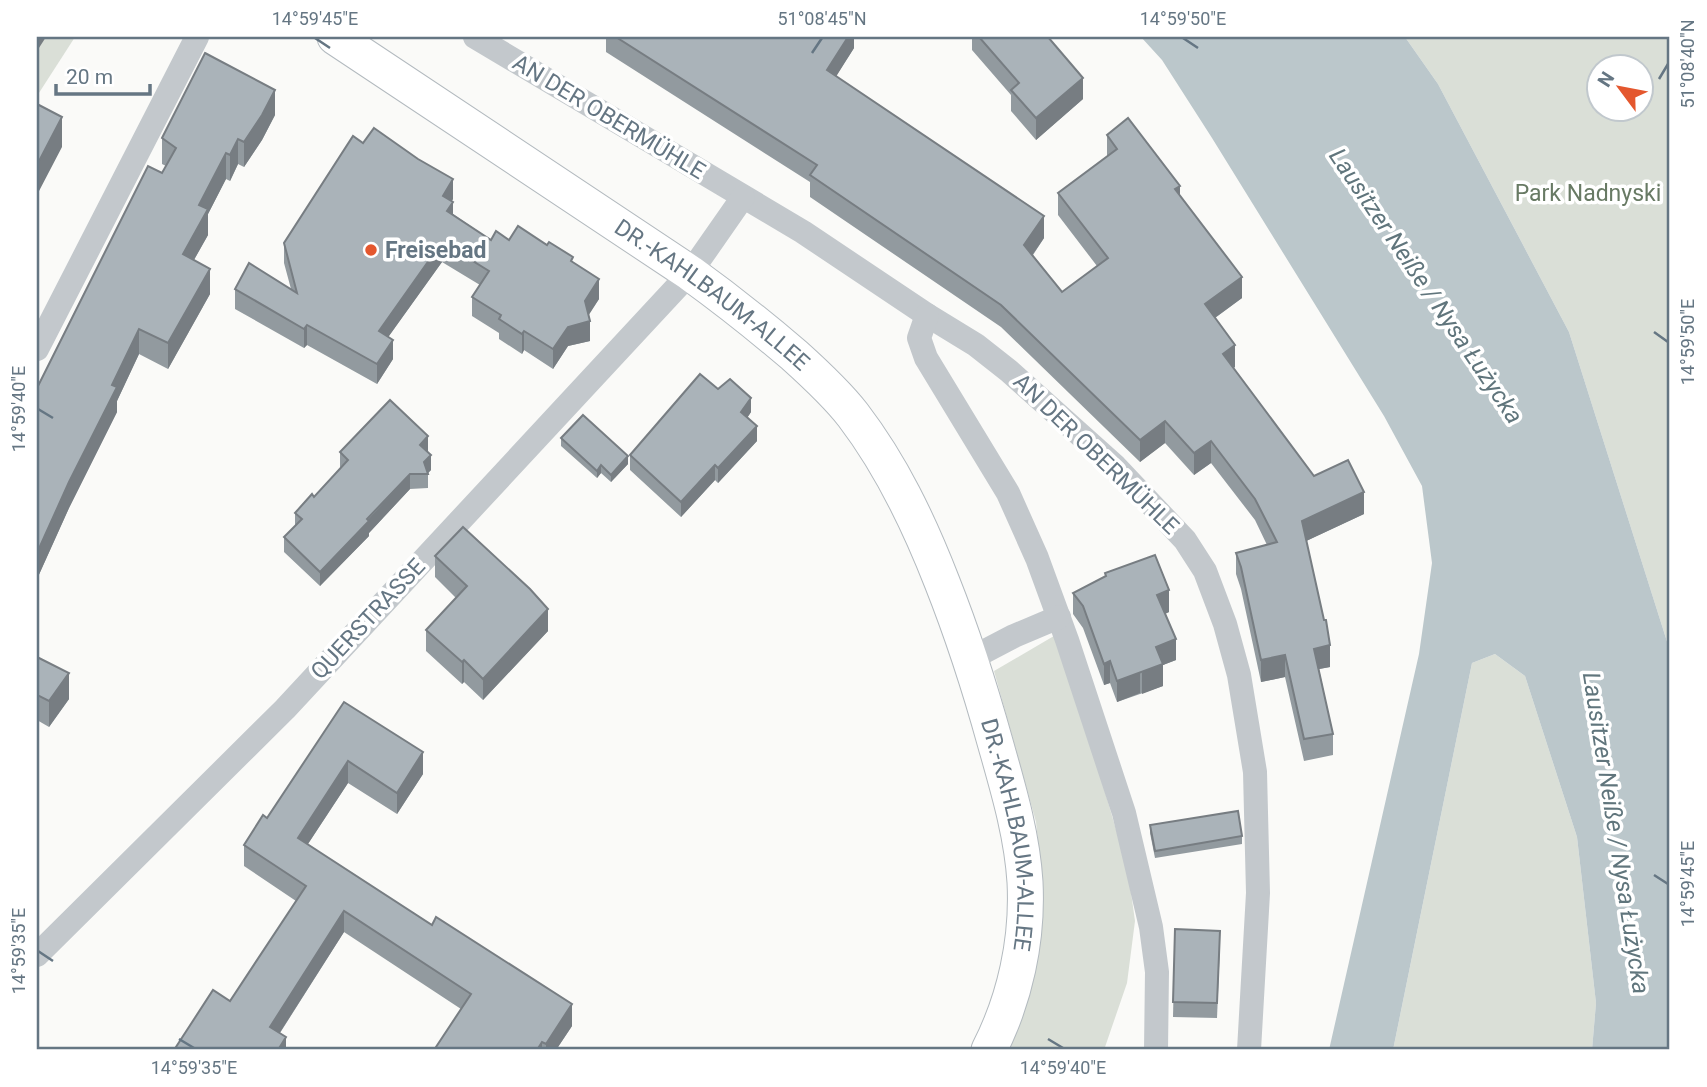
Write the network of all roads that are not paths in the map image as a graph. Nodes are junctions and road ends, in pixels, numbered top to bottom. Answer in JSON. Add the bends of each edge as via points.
{"nodes":[{"id":1,"x":197,"y":37,"type":"edge"},
{"id":2,"x":335,"y":37,"type":"edge"},
{"id":3,"x":475,"y":37,"type":"edge"},
{"id":4,"x":743,"y":197,"type":"junction"},
{"id":5,"x":690,"y":273,"type":"junction"},
{"id":6,"x":927,"y":315,"type":"junction"},
{"id":7,"x":37,"y":349,"type":"edge"},
{"id":8,"x":1059,"y":617,"type":"junction"},
{"id":9,"x":970,"y":659,"type":"junction"},
{"id":10,"x":37,"y":955,"type":"edge"},
{"id":11,"x":989,"y":1050,"type":"edge"},
{"id":12,"x":1156,"y":1050,"type":"edge"},
{"id":13,"x":1249,"y":1050,"type":"edge"}],
"edges":[{"from":1,"to":7,"type":"street"},
{"from":2,"to":5,"type":"main road","name":"DR.-KAHLBAUM-ALLEE"},
{"from":3,"to":4,"type":"street","name":"AN DER OBERMÜHLE"},
{"from":4,"to":5,"type":"street"},
{"from":4,"to":6,"type":"street","name":"AN DER OBERMÜHLE"},
{"from":5,"to":9,"type":"main road","name":"DR.-KAHLBAUM-ALLEE","via":[[807,367],[868,434],[910,507]]},
{"from":5,"to":10,"type":"street","name":"QUERSTRASSE","via":[[285,709]]},
{"from":6,"to":8,"type":"street","via":[[919,338],[926,358],[1008,493]]},
{"from":6,"to":13,"type":"street","name":"AN DER OBERMÜHLE","via":[[987,354],[1069,423],[1167,519],[1205,571],[1239,675],[1255,772],[1258,893]]},
{"from":8,"to":9,"type":"street"},
{"from":8,"to":12,"type":"street","via":[[1124,813],[1151,927],[1157,972]]},
{"from":9,"to":11,"type":"main road","name":"DR.-KAHLBAUM-ALLEE","via":[[1011,801],[1025,884],[1020,961]]}]}
